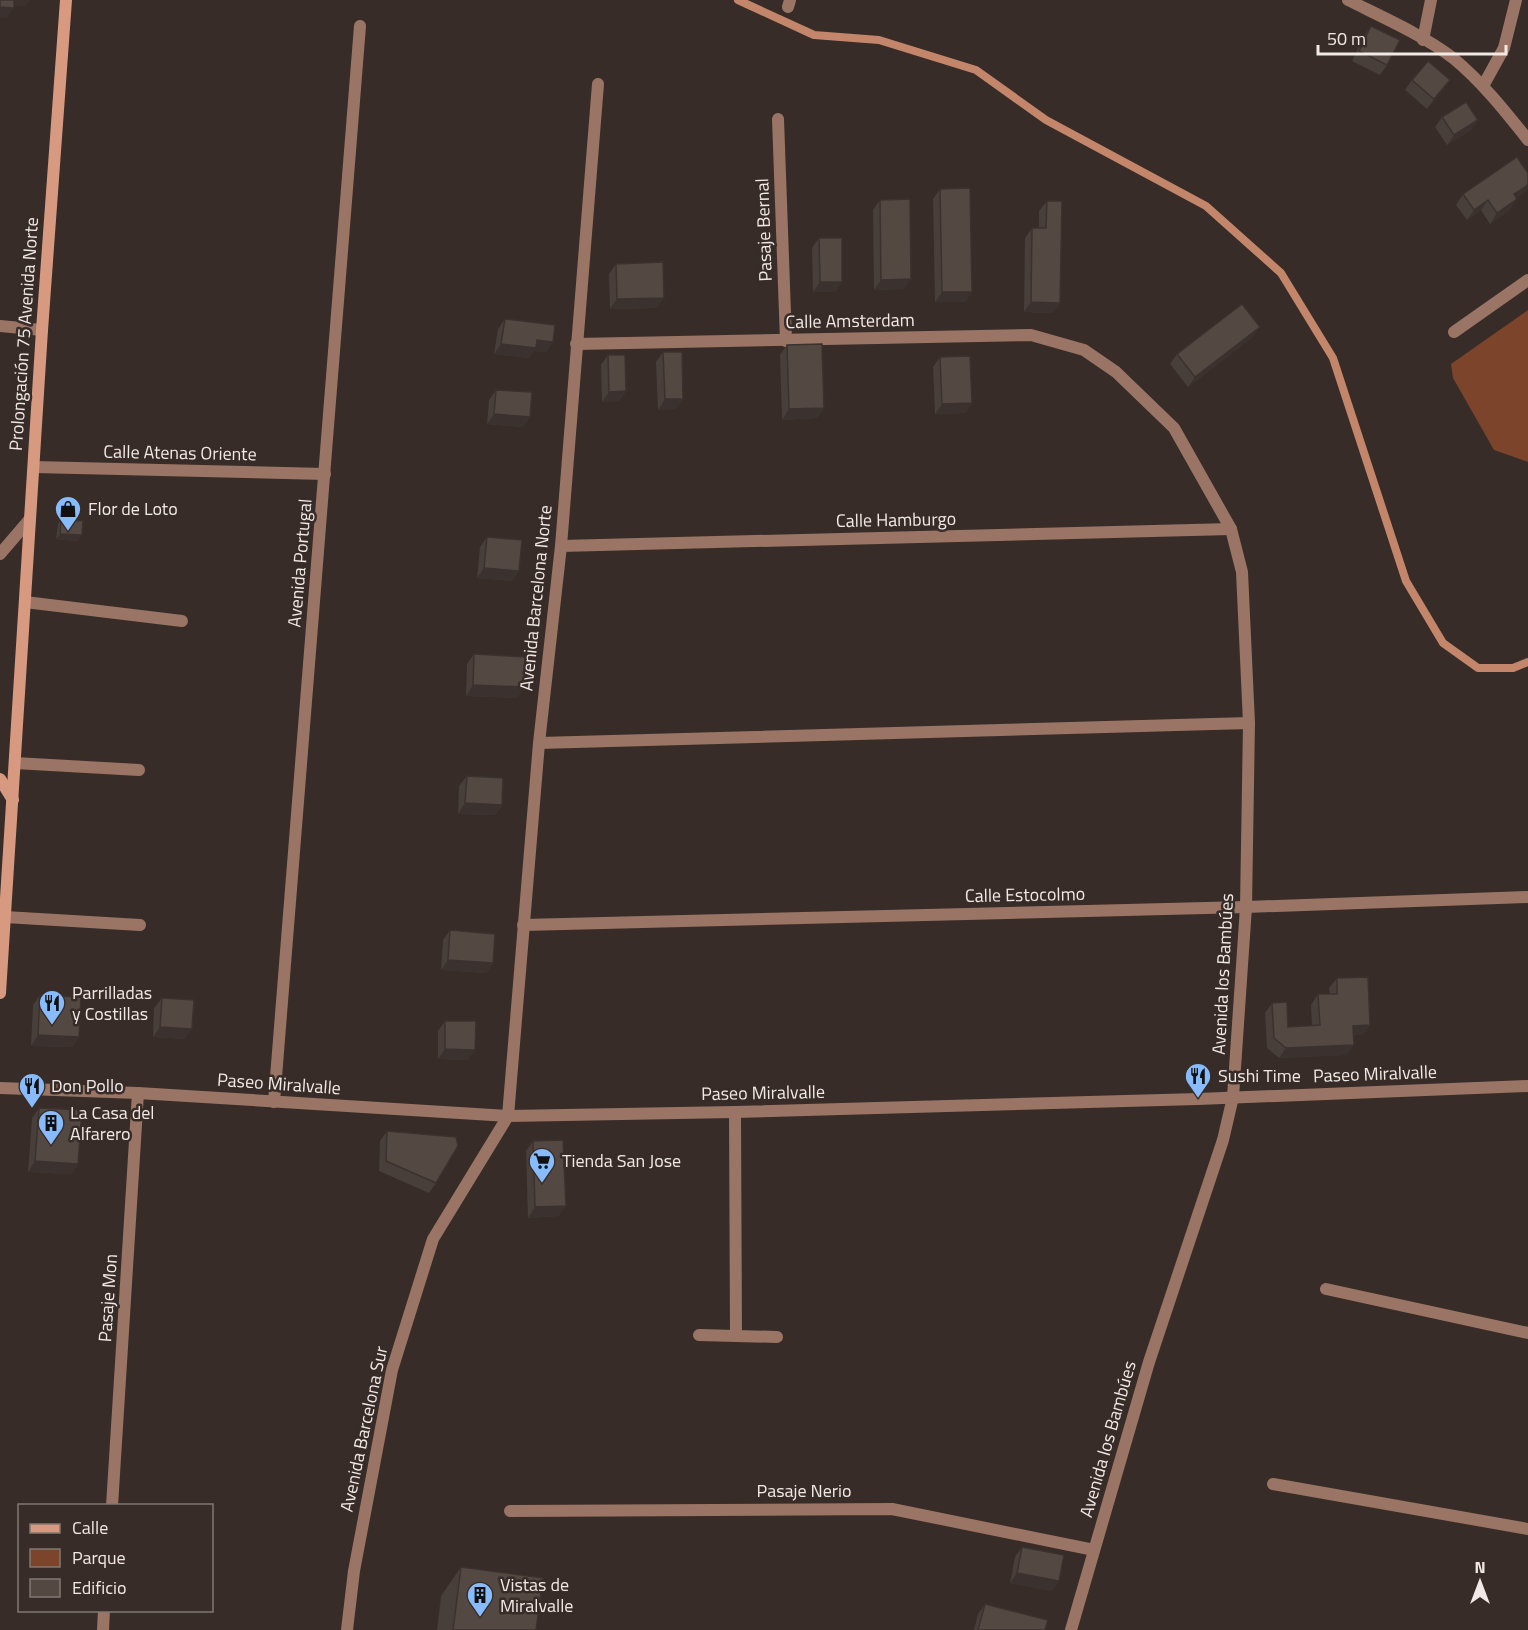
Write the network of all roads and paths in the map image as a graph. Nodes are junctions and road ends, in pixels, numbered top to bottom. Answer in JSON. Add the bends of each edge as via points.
{"nodes":[{"id":1,"x":66,"y":0,"type":"edge"},
{"id":2,"x":1348,"y":0,"type":"edge"},
{"id":3,"x":1431,"y":0,"type":"edge"},
{"id":4,"x":1516,"y":0,"type":"edge"},
{"id":5,"x":360,"y":26,"type":"dead end"},
{"id":6,"x":1423,"y":40,"type":"junction"},
{"id":7,"x":598,"y":84,"type":"dead end"},
{"id":8,"x":1483,"y":86,"type":"junction"},
{"id":9,"x":778,"y":119,"type":"dead end"},
{"id":10,"x":1528,"y":140,"type":"edge"},
{"id":11,"x":1528,"y":280,"type":"edge"},
{"id":12,"x":0,"y":326,"type":"edge"},
{"id":13,"x":42,"y":330,"type":"junction"},
{"id":14,"x":1454,"y":332,"type":"dead end"},
{"id":15,"x":786,"y":341,"type":"junction"},
{"id":16,"x":576,"y":344,"type":"junction"},
{"id":17,"x":1116,"y":372,"type":"joint"},
{"id":18,"x":34,"y":467,"type":"junction"},
{"id":19,"x":325,"y":474,"type":"junction"},
{"id":20,"x":30,"y":519,"type":"junction"},
{"id":21,"x":1231,"y":529,"type":"junction"},
{"id":22,"x":561,"y":546,"type":"junction"},
{"id":23,"x":0,"y":554,"type":"edge"},
{"id":24,"x":25,"y":602,"type":"junction"},
{"id":25,"x":182,"y":621,"type":"dead end"},
{"id":26,"x":1249,"y":723,"type":"junction"},
{"id":27,"x":539,"y":743,"type":"junction"},
{"id":28,"x":15,"y":763,"type":"junction"},
{"id":29,"x":139,"y":771,"type":"dead end"},
{"id":30,"x":0,"y":779,"type":"edge"},
{"id":31,"x":13,"y":800,"type":"junction"},
{"id":32,"x":1528,"y":897,"type":"edge"},
{"id":33,"x":1246,"y":907,"type":"junction"},
{"id":34,"x":5,"y":917,"type":"junction"},
{"id":35,"x":523,"y":925,"type":"junction"},
{"id":36,"x":140,"y":926,"type":"dead end"},
{"id":37,"x":0,"y":993,"type":"edge"},
{"id":38,"x":1528,"y":1086,"type":"edge"},
{"id":39,"x":0,"y":1089,"type":"edge"},
{"id":40,"x":138,"y":1093,"type":"junction"},
{"id":41,"x":1233,"y":1097,"type":"junction"},
{"id":42,"x":274,"y":1101,"type":"junction"},
{"id":43,"x":735,"y":1112,"type":"junction"},
{"id":44,"x":508,"y":1116,"type":"junction"},
{"id":45,"x":1326,"y":1289,"type":"dead end"},
{"id":46,"x":1528,"y":1332,"type":"edge"},
{"id":47,"x":699,"y":1335,"type":"dead end"},
{"id":48,"x":736,"y":1336,"type":"junction"},
{"id":49,"x":777,"y":1337,"type":"dead end"},
{"id":50,"x":1273,"y":1484,"type":"dead end"},
{"id":51,"x":111,"y":1504,"type":"edge"},
{"id":52,"x":510,"y":1511,"type":"dead end"},
{"id":53,"x":1528,"y":1528,"type":"edge"},
{"id":54,"x":1094,"y":1550,"type":"junction"},
{"id":55,"x":104,"y":1612,"type":"edge"},
{"id":56,"x":103,"y":1630,"type":"edge"},
{"id":57,"x":347,"y":1630,"type":"edge"},
{"id":58,"x":1071,"y":1630,"type":"edge"}],
"edges":[{"from":1,"to":13,"type":"main road","name":"Prolongación 75 Avenida Norte"},
{"from":2,"to":6,"type":"street"},
{"from":3,"to":6,"type":"street"},
{"from":4,"to":8,"type":"street","via":[[1504,48]]},
{"from":5,"to":19,"type":"street","name":"Avenida Portugal"},
{"from":6,"to":8,"type":"street","via":[[1452,57]]},
{"from":7,"to":16,"type":"street","name":"Avenida Barcelona Norte"},
{"from":8,"to":10,"type":"street"},
{"from":9,"to":15,"type":"street","name":"Pasaje Bernal"},
{"from":11,"to":14,"type":"street"},
{"from":12,"to":13,"type":"street"},
{"from":13,"to":18,"type":"main road","name":"Prolongación 75 Avenida Norte"},
{"from":15,"to":16,"type":"street","name":"Calle Amsterdam"},
{"from":15,"to":17,"type":"street","name":"Calle Amsterdam","via":[[1031,335],[1084,350]]},
{"from":16,"to":22,"type":"street","name":"Avenida Barcelona Norte"},
{"from":17,"to":21,"type":"street","name":"Avenida los Bambúes","via":[[1174,428]]},
{"from":18,"to":19,"type":"street","name":"Calle Atenas Oriente"},
{"from":18,"to":20,"type":"main road","name":"Prolongación 75 Avenida Norte"},
{"from":19,"to":42,"type":"street","name":"Avenida Portugal"},
{"from":20,"to":23,"type":"street"},
{"from":20,"to":24,"type":"main road","name":"Prolongación 75 Avenida Norte"},
{"from":21,"to":22,"type":"street","name":"Calle Hamburgo"},
{"from":21,"to":26,"type":"street","name":"Avenida los Bambúes","via":[[1242,572]]},
{"from":22,"to":27,"type":"street","name":"Avenida Barcelona Norte"},
{"from":24,"to":25,"type":"street"},
{"from":24,"to":28,"type":"main road","name":"Prolongación 75 Avenida Norte"},
{"from":26,"to":27,"type":"street"},
{"from":26,"to":33,"type":"street","name":"Avenida los Bambúes"},
{"from":27,"to":35,"type":"street","name":"Avenida Barcelona Norte"},
{"from":28,"to":29,"type":"street"},
{"from":28,"to":31,"type":"main road","name":"Prolongación 75 Avenida Norte"},
{"from":30,"to":31,"type":"main road"},
{"from":31,"to":34,"type":"main road","name":"Prolongación 75 Avenida Norte"},
{"from":32,"to":33,"type":"street","name":"Calle Estocolmo"},
{"from":33,"to":35,"type":"street","name":"Calle Estocolmo"},
{"from":33,"to":41,"type":"street","name":"Avenida los Bambúes"},
{"from":34,"to":36,"type":"street"},
{"from":34,"to":37,"type":"main road","name":"Prolongación 75 Avenida Norte"},
{"from":35,"to":44,"type":"street","name":"Avenida Barcelona Norte"},
{"from":38,"to":41,"type":"street","name":"Paseo Miralvalle"},
{"from":39,"to":40,"type":"street","name":"Paseo Miralvalle"},
{"from":40,"to":42,"type":"street","name":"Paseo Miralvalle"},
{"from":40,"to":51,"type":"street","name":"Pasaje Mon"},
{"from":41,"to":43,"type":"street","name":"Paseo Miralvalle"},
{"from":41,"to":54,"type":"street","name":"Avenida los Bambúes","via":[[1223,1140],[1149,1362]]},
{"from":42,"to":44,"type":"street","name":"Paseo Miralvalle"},
{"from":43,"to":44,"type":"street","name":"Paseo Miralvalle"},
{"from":43,"to":48,"type":"street"},
{"from":44,"to":57,"type":"street","name":"Avenida Barcelona Sur","via":[[429,1250],[392,1370],[354,1571]]},
{"from":45,"to":46,"type":"street"},
{"from":47,"to":48,"type":"street"},
{"from":48,"to":49,"type":"street"},
{"from":50,"to":53,"type":"street"},
{"from":52,"to":54,"type":"street","name":"Pasaje Nerio","via":[[892,1509]]},
{"from":54,"to":58,"type":"street","name":"Avenida los Bambúes"},
{"from":55,"to":56,"type":"street"}]}
